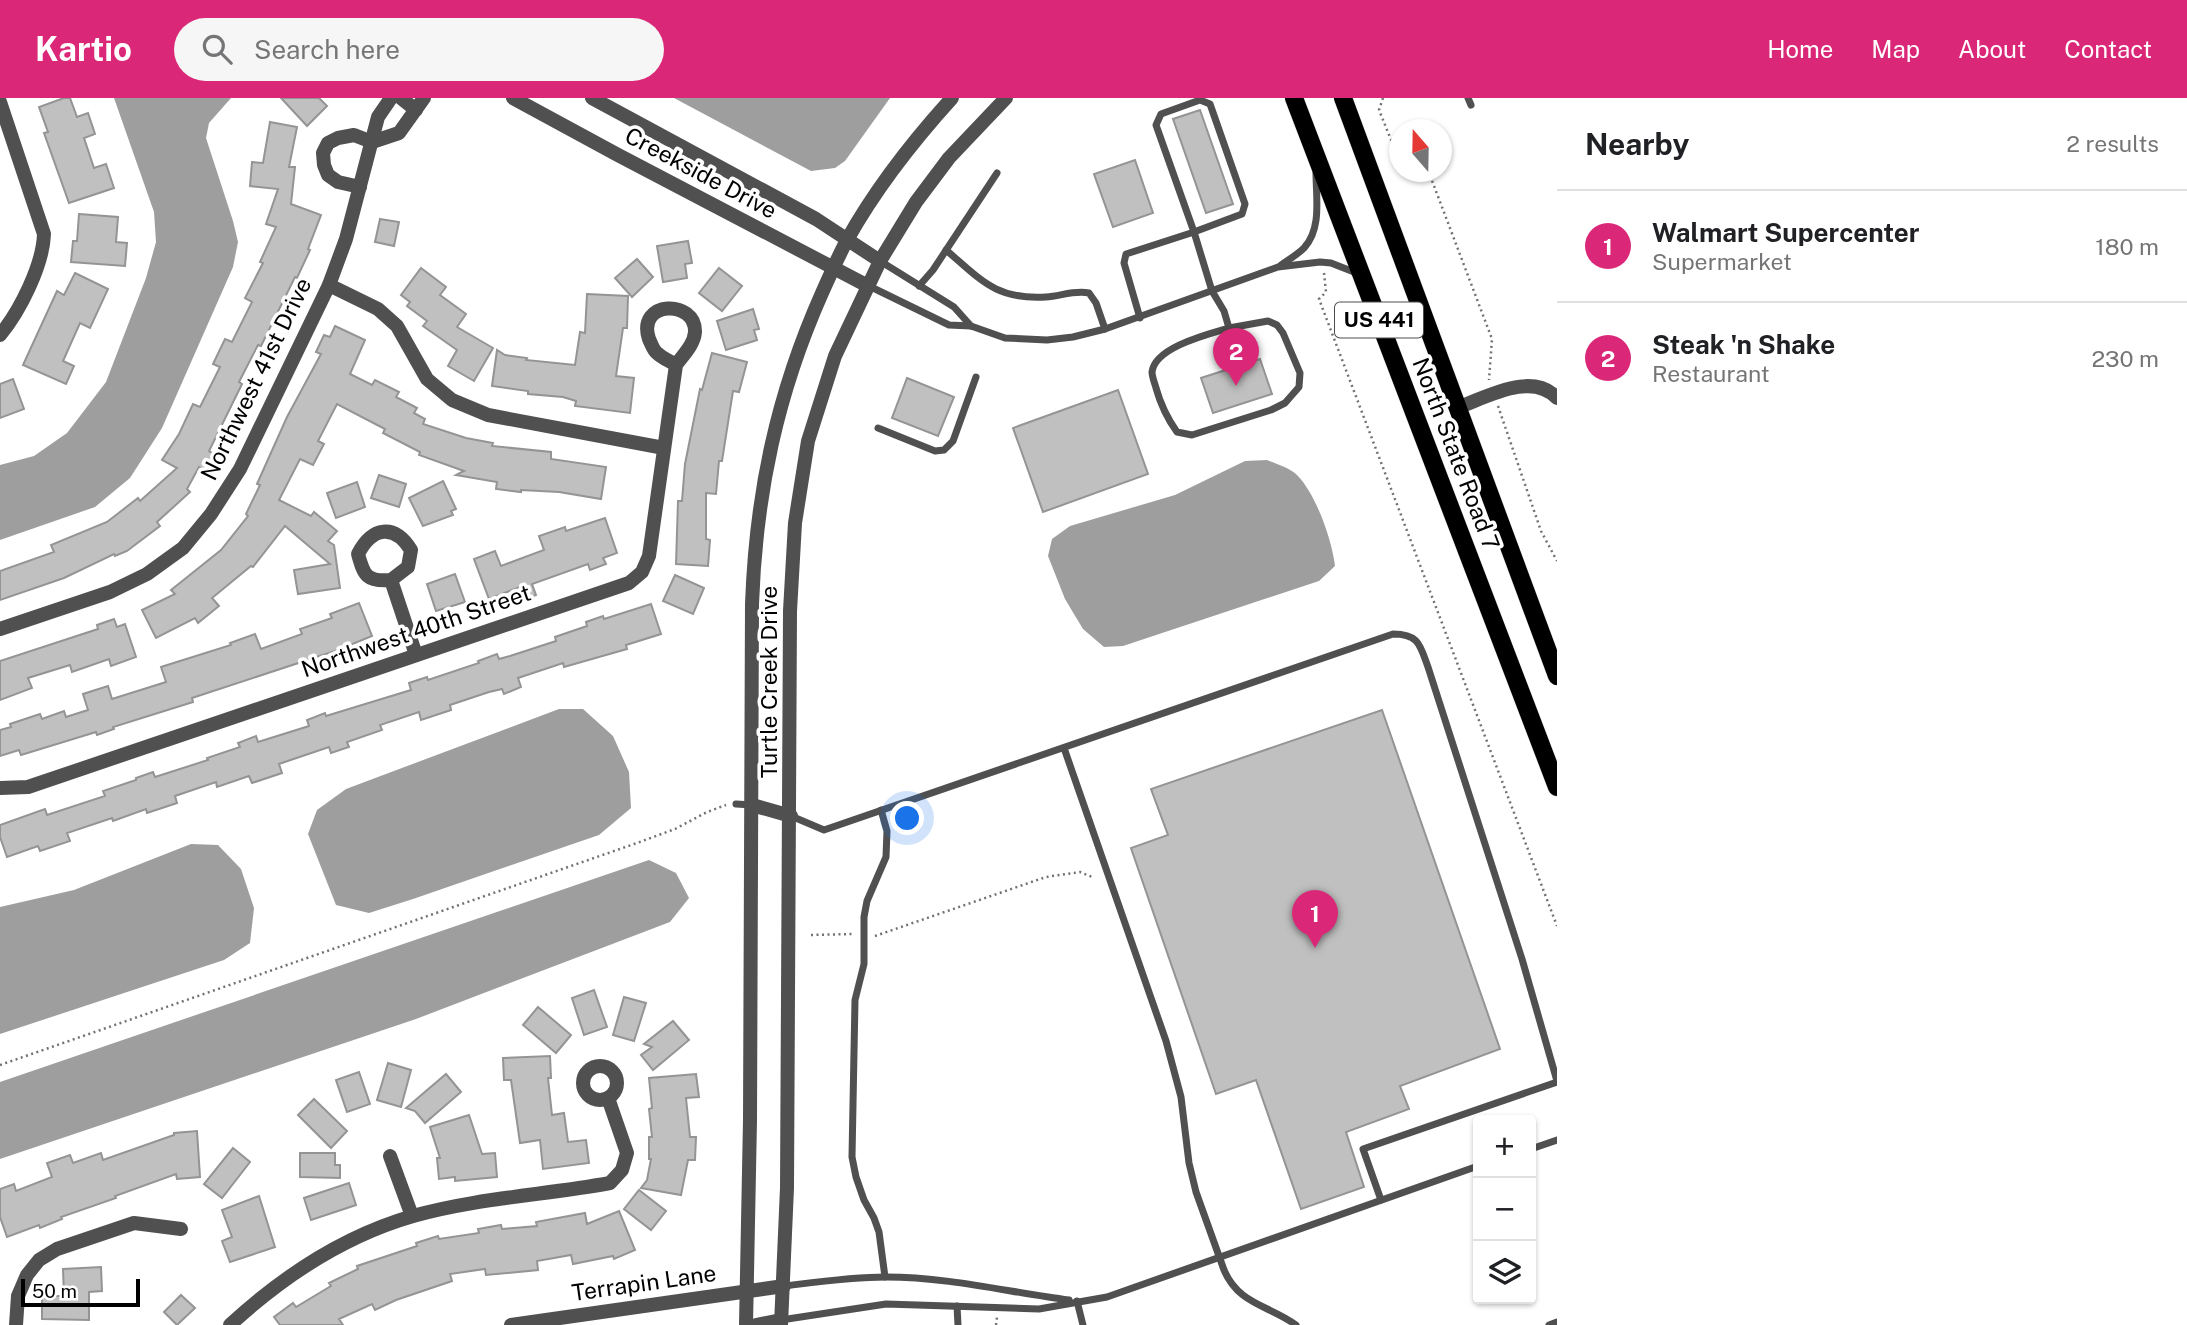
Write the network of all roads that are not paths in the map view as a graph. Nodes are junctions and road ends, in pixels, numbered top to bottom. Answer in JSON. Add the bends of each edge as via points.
{"nodes":[{"id":1,"x":391,"y":98,"type":"edge"},
{"id":2,"x":401,"y":98,"type":"edge"},
{"id":3,"x":513,"y":98,"type":"edge"},
{"id":4,"x":592,"y":98,"type":"edge"},
{"id":5,"x":952,"y":98,"type":"edge"},
{"id":6,"x":1006,"y":98,"type":"edge"},
{"id":7,"x":1294,"y":98,"type":"edge"},
{"id":8,"x":1343,"y":98,"type":"edge"},
{"id":9,"x":0,"y":102,"type":"edge"},
{"id":10,"x":420,"y":104,"type":"edge"},
{"id":11,"x":372,"y":142,"type":"junction"},
{"id":12,"x":1316,"y":156,"type":"junction"},
{"id":13,"x":998,"y":173,"type":"dead end"},
{"id":14,"x":360,"y":187,"type":"junction"},
{"id":15,"x":1194,"y":232,"type":"junction"},
{"id":16,"x":847,"y":240,"type":"junction"},
{"id":17,"x":946,"y":250,"type":"junction"},
{"id":18,"x":880,"y":261,"type":"junction"},
{"id":19,"x":1278,"y":267,"type":"junction"},
{"id":20,"x":834,"y":268,"type":"junction"},
{"id":21,"x":1362,"y":276,"type":"junction"},
{"id":22,"x":329,"y":285,"type":"junction"},
{"id":23,"x":868,"y":286,"type":"junction"},
{"id":24,"x":919,"y":286,"type":"junction"},
{"id":25,"x":1212,"y":291,"type":"junction"},
{"id":26,"x":1140,"y":317,"type":"junction"},
{"id":27,"x":971,"y":326,"type":"junction"},
{"id":28,"x":1229,"y":328,"type":"junction"},
{"id":29,"x":1105,"y":329,"type":"junction"},
{"id":30,"x":0,"y":335,"type":"edge"},
{"id":31,"x":676,"y":365,"type":"dead end"},
{"id":32,"x":976,"y":377,"type":"dead end"},
{"id":33,"x":1557,"y":398,"type":"edge"},
{"id":34,"x":1459,"y":407,"type":"junction"},
{"id":35,"x":878,"y":428,"type":"dead end"},
{"id":36,"x":664,"y":448,"type":"junction"},
{"id":37,"x":391,"y":580,"type":"dead end"},
{"id":38,"x":0,"y":629,"type":"edge"},
{"id":39,"x":416,"y":655,"type":"junction"},
{"id":40,"x":1557,"y":676,"type":"edge"},
{"id":41,"x":1063,"y":748,"type":"junction"},
{"id":42,"x":1544,"y":753,"type":"junction"},
{"id":43,"x":0,"y":788,"type":"edge"},
{"id":44,"x":1557,"y":788,"type":"edge"},
{"id":45,"x":1557,"y":800,"type":"edge"},
{"id":46,"x":736,"y":804,"type":"road end"},
{"id":47,"x":752,"y":805,"type":"junction"},
{"id":48,"x":881,"y":810,"type":"junction"},
{"id":49,"x":791,"y":816,"type":"junction"},
{"id":50,"x":1557,"y":1082,"type":"edge"},
{"id":51,"x":608,"y":1098,"type":"dead end"},
{"id":52,"x":1557,"y":1140,"type":"edge"},
{"id":53,"x":1536,"y":1147,"type":"edge"},
{"id":54,"x":390,"y":1156,"type":"dead end"},
{"id":55,"x":1473,"y":1168,"type":"edge"},
{"id":56,"x":1381,"y":1200,"type":"junction"},
{"id":57,"x":412,"y":1216,"type":"junction"},
{"id":58,"x":181,"y":1229,"type":"dead end"},
{"id":59,"x":1220,"y":1257,"type":"junction"},
{"id":60,"x":884,"y":1277,"type":"junction"},
{"id":61,"x":783,"y":1286,"type":"junction"},
{"id":62,"x":747,"y":1290,"type":"junction"},
{"id":63,"x":1077,"y":1301,"type":"junction"},
{"id":64,"x":957,"y":1306,"type":"junction"},
{"id":65,"x":560,"y":1318,"type":"junction"},
{"id":66,"x":1557,"y":1322,"type":"edge"},
{"id":67,"x":781,"y":1323,"type":"edge"},
{"id":68,"x":16,"y":1325,"type":"edge"},
{"id":69,"x":230,"y":1325,"type":"edge"},
{"id":70,"x":511,"y":1325,"type":"edge"},
{"id":71,"x":538,"y":1325,"type":"edge"},
{"id":72,"x":746,"y":1325,"type":"edge"},
{"id":73,"x":756,"y":1325,"type":"edge"},
{"id":74,"x":958,"y":1325,"type":"edge"},
{"id":75,"x":1083,"y":1325,"type":"edge"},
{"id":76,"x":1296,"y":1325,"type":"edge"},
{"id":77,"x":1549,"y":1325,"type":"edge"}],
"edges":[{"from":1,"to":11,"type":"street","name":"Northwest 41st Drive","via":[[378,117]]},
{"from":2,"to":10,"type":"street"},
{"from":3,"to":20,"type":"street","name":"Creekside Drive"},
{"from":4,"to":16,"type":"street","name":"Creekside Drive"},
{"from":5,"to":16,"type":"street","name":"Turtle Creek Drive","via":[[891,172]]},
{"from":6,"to":18,"type":"street","name":"Turtle Creek Drive","via":[[949,158]]},
{"from":7,"to":12,"type":"main road","name":"North State Road 7","number":"US 441"},
{"from":8,"to":34,"type":"main road","name":"North State Road 7","number":"US 441"},
{"from":9,"to":30,"type":"street","via":[[44,234],[44,249],[27,292]]},
{"from":10,"to":11,"type":"street","via":[[399,133]]},
{"from":11,"to":14,"type":"street","name":"Northwest 41st Drive"},
{"from":11,"to":14,"type":"street","via":[[354,135],[338,138],[323,153],[328,175]]},
{"from":12,"to":19,"type":"lane","via":[[1317,223],[1311,239]]},
{"from":12,"to":21,"type":"main road","name":"North State Road 7","number":"US 441"},
{"from":13,"to":17,"type":"lane"},
{"from":14,"to":22,"type":"street","name":"Northwest 41st Drive"},
{"from":15,"to":15,"type":"lane","via":[[1242,214],[1245,204],[1210,104],[1200,100],[1161,114],[1156,125]]},
{"from":15,"to":25,"type":"lane"},
{"from":15,"to":26,"type":"lane","via":[[1126,254],[1124,263]]},
{"from":16,"to":18,"type":"street","name":"Creekside Drive"},
{"from":16,"to":20,"type":"street","name":"Turtle Creek Drive"},
{"from":17,"to":24,"type":"lane"},
{"from":17,"to":29,"type":"lane","via":[[1000,293],[1023,298],[1089,293]]},
{"from":18,"to":23,"type":"street","name":"Turtle Creek Drive"},
{"from":18,"to":24,"type":"lane"},
{"from":19,"to":21,"type":"lane","via":[[1331,263]]},
{"from":19,"to":25,"type":"lane"},
{"from":20,"to":23,"type":"street","name":"Creekside Drive"},
{"from":20,"to":47,"type":"street","name":"Turtle Creek Drive","via":[[803,337],[774,429],[762,487],[753,579]]},
{"from":21,"to":42,"type":"main road","name":"North State Road 7","number":"US 441"},
{"from":22,"to":36,"type":"street","via":[[378,309],[397,326],[427,379],[452,400],[488,415]]},
{"from":22,"to":38,"type":"street","name":"Northwest 41st Drive","via":[[240,469],[183,548],[147,574],[110,592]]},
{"from":23,"to":27,"type":"lane","via":[[949,325]]},
{"from":23,"to":49,"type":"street","name":"Turtle Creek Drive","via":[[835,356],[808,441],[795,523],[790,611]]},
{"from":24,"to":27,"type":"lane","via":[[954,307]]},
{"from":25,"to":26,"type":"lane"},
{"from":25,"to":28,"type":"lane"},
{"from":26,"to":29,"type":"lane"},
{"from":27,"to":29,"type":"lane","via":[[1023,340],[1073,337]]},
{"from":28,"to":28,"type":"lane","via":[[1268,321],[1277,325],[1300,373],[1299,387],[1271,410],[1192,435],[1177,432],[1163,412],[1152,372],[1159,358],[1174,347]]},
{"from":31,"to":36,"type":"street","name":"Northwest 40th Street"},
{"from":32,"to":35,"type":"lane","via":[[953,441],[944,450],[935,451]]},
{"from":33,"to":34,"type":"street","via":[[1535,386],[1518,387]]},
{"from":34,"to":40,"type":"main road","name":"North State Road 7","number":"US 441"},
{"from":36,"to":39,"type":"street","name":"Northwest 40th Street","via":[[649,556],[642,572],[629,583]]},
{"from":37,"to":39,"type":"street"},
{"from":39,"to":43,"type":"street","name":"Northwest 40th Street","via":[[28,787]]},
{"from":41,"to":48,"type":"lane"},
{"from":41,"to":50,"type":"lane","via":[[1393,634],[1408,634],[1419,642],[1428,667]]},
{"from":41,"to":59,"type":"lane","via":[[1166,1041],[1181,1097],[1196,1192]]},
{"from":42,"to":44,"type":"main road","name":"North State Road 7","number":"US 441"},
{"from":42,"to":45,"type":"main road"},
{"from":46,"to":47,"type":"lane"},
{"from":47,"to":49,"type":"street"},
{"from":47,"to":62,"type":"street","name":"Turtle Creek Drive"},
{"from":48,"to":49,"type":"lane","via":[[824,830]]},
{"from":48,"to":60,"type":"lane","via":[[887,831],[886,857],[867,901],[864,964],[855,1000],[852,1157],[879,1232]]},
{"from":49,"to":61,"type":"street","name":"Turtle Creek Drive"},
{"from":50,"to":56,"type":"lane","via":[[1363,1149]]},
{"from":51,"to":57,"type":"street","via":[[626,1153],[622,1170],[610,1183]]},
{"from":52,"to":53,"type":"lane"},
{"from":54,"to":57,"type":"street"},
{"from":55,"to":56,"type":"lane"},
{"from":56,"to":59,"type":"lane"},
{"from":57,"to":69,"type":"street","via":[[301,1268],[263,1294]]},
{"from":58,"to":68,"type":"street","via":[[134,1223],[57,1249],[27,1275],[18,1296]]},
{"from":59,"to":63,"type":"lane","via":[[1107,1297]]},
{"from":59,"to":76,"type":"lane","via":[[1229,1283],[1244,1297]]},
{"from":60,"to":61,"type":"lane"},
{"from":60,"to":63,"type":"lane","via":[[986,1286]]},
{"from":61,"to":62,"type":"street","name":"Terrapin Lane"},
{"from":61,"to":67,"type":"street","name":"Turtle Creek Drive"},
{"from":62,"to":65,"type":"street","name":"Terrapin Lane"},
{"from":62,"to":72,"type":"street","name":"Turtle Creek Drive"},
{"from":63,"to":64,"type":"lane","via":[[1039,1309]]},
{"from":63,"to":75,"type":"lane"},
{"from":64,"to":67,"type":"lane","via":[[886,1304]]},
{"from":64,"to":74,"type":"lane"},
{"from":65,"to":70,"type":"street","name":"Terrapin Lane"},
{"from":65,"to":71,"type":"street"},
{"from":66,"to":77,"type":"lane"},
{"from":67,"to":73,"type":"street"}]}
